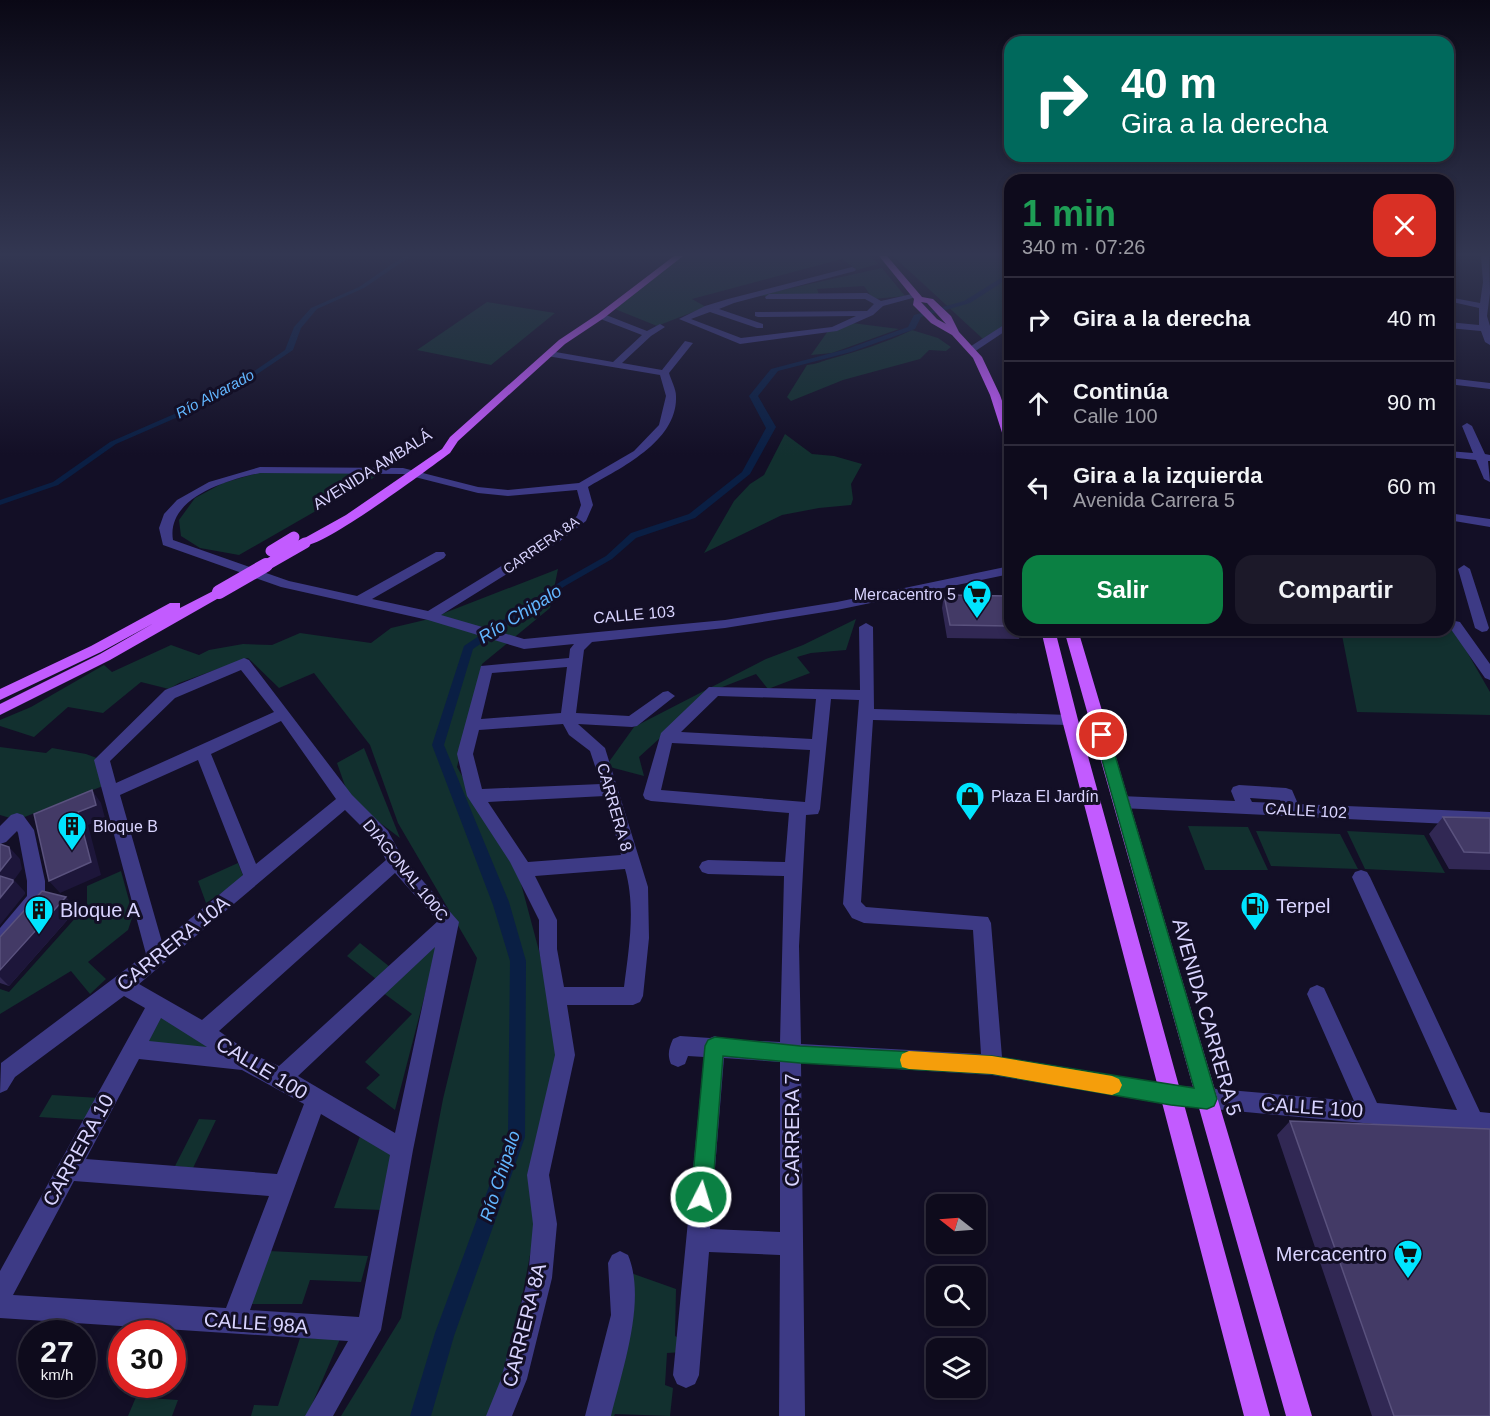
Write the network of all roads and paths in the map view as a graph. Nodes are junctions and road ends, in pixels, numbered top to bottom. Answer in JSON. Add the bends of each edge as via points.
{"nodes":[{"id":1,"x":593,"y":322,"type":"edge"},
{"id":2,"x":617,"y":322,"type":"edge"},
{"id":3,"x":690,"y":322,"type":"edge"},
{"id":4,"x":749,"y":322,"type":"edge"},
{"id":5,"x":759,"y":322,"type":"edge"},
{"id":6,"x":850,"y":322,"type":"edge"},
{"id":7,"x":936,"y":322,"type":"edge"},
{"id":8,"x":950,"y":322,"type":"edge"},
{"id":9,"x":1454,"y":325,"type":"edge"},
{"id":10,"x":760,"y":326,"type":"junction"},
{"id":11,"x":660,"y":327,"type":"dead end"},
{"id":12,"x":1004,"y":328,"type":"edge"},
{"id":13,"x":1486,"y":328,"type":"edge"},
{"id":14,"x":955,"y":333,"type":"junction"},
{"id":15,"x":648,"y":334,"type":"junction"},
{"id":16,"x":762,"y":338,"type":"junction"},
{"id":17,"x":1490,"y":342,"type":"edge"},
{"id":18,"x":688,"y":343,"type":"dead end"},
{"id":19,"x":971,"y":350,"type":"junction"},
{"id":20,"x":550,"y":354,"type":"junction"},
{"id":21,"x":616,"y":364,"type":"junction"},
{"id":22,"x":664,"y":373,"type":"junction"},
{"id":23,"x":1454,"y":382,"type":"edge"},
{"id":24,"x":1490,"y":386,"type":"edge"},
{"id":25,"x":1004,"y":423,"type":"edge"},
{"id":26,"x":1467,"y":426,"type":"dead end"},
{"id":27,"x":1454,"y":455,"type":"edge"},
{"id":28,"x":1485,"y":458,"type":"edge"},
{"id":29,"x":409,"y":472,"type":"junction"},
{"id":30,"x":1490,"y":479,"type":"edge"},
{"id":31,"x":582,"y":486,"type":"junction"},
{"id":32,"x":1454,"y":518,"type":"edge"},
{"id":33,"x":1490,"y":523,"type":"edge"},
{"id":34,"x":440,"y":555,"type":"dead end"},
{"id":35,"x":1464,"y":569,"type":"dead end"},
{"id":36,"x":1004,"y":571,"type":"edge"},
{"id":37,"x":214,"y":590,"type":"junction"},
{"id":38,"x":357,"y":601,"type":"junction"},
{"id":39,"x":430,"y":616,"type":"junction"},
{"id":40,"x":1454,"y":624,"type":"edge"},
{"id":41,"x":1484,"y":625,"type":"edge"},
{"id":42,"x":866,"y":627,"type":"dead end"},
{"id":43,"x":1454,"y":628,"type":"edge"},
{"id":44,"x":590,"y":636,"type":"junction"},
{"id":45,"x":1049,"y":636,"type":"edge"},
{"id":46,"x":1073,"y":636,"type":"edge"},
{"id":47,"x":575,"y":662,"type":"junction"},
{"id":48,"x":1490,"y":675,"type":"edge"},
{"id":49,"x":824,"y":694,"type":"junction"},
{"id":50,"x":0,"y":695,"type":"edge"},
{"id":51,"x":867,"y":695,"type":"junction"},
{"id":52,"x":668,"y":696,"type":"dead end"},
{"id":53,"x":0,"y":710,"type":"edge"},
{"id":54,"x":284,"y":714,"type":"junction"},
{"id":55,"x":865,"y":714,"type":"junction"},
{"id":56,"x":568,"y":718,"type":"junction"},
{"id":57,"x":1070,"y":720,"type":"junction"},
{"id":58,"x":471,"y":725,"type":"junction"},
{"id":59,"x":666,"y":737,"type":"junction"},
{"id":60,"x":818,"y":745,"type":"junction"},
{"id":61,"x":203,"y":752,"type":"junction"},
{"id":62,"x":610,"y":790,"type":"junction"},
{"id":63,"x":110,"y":793,"type":"junction"},
{"id":64,"x":475,"y":796,"type":"junction"},
{"id":65,"x":346,"y":800,"type":"junction"},
{"id":66,"x":1121,"y":802,"type":"junction"},
{"id":67,"x":1289,"y":802,"type":"junction"},
{"id":68,"x":1246,"y":807,"type":"junction"},
{"id":69,"x":805,"y":808,"type":"junction"},
{"id":70,"x":0,"y":815,"type":"edge"},
{"id":71,"x":1490,"y":819,"type":"edge"},
{"id":72,"x":17,"y":820,"type":"junction"},
{"id":73,"x":0,"y":837,"type":"edge"},
{"id":74,"x":631,"y":861,"type":"junction"},
{"id":75,"x":396,"y":862,"type":"junction"},
{"id":76,"x":708,"y":867,"type":"dead end"},
{"id":77,"x":793,"y":869,"type":"junction"},
{"id":78,"x":523,"y":870,"type":"junction"},
{"id":79,"x":1361,"y":877,"type":"dead end"},
{"id":80,"x":253,"y":878,"type":"junction"},
{"id":81,"x":450,"y":922,"type":"junction"},
{"id":82,"x":0,"y":942,"type":"edge"},
{"id":83,"x":156,"y":956,"type":"junction"},
{"id":84,"x":123,"y":985,"type":"junction"},
{"id":85,"x":1317,"y":994,"type":"dead end"},
{"id":86,"x":557,"y":996,"type":"junction"},
{"id":87,"x":157,"y":1006,"type":"junction"},
{"id":88,"x":202,"y":1032,"type":"junction"},
{"id":89,"x":715,"y":1046,"type":"junction"},
{"id":90,"x":134,"y":1049,"type":"junction"},
{"id":91,"x":792,"y":1054,"type":"junction"},
{"id":92,"x":678,"y":1057,"type":"dead end"},
{"id":93,"x":243,"y":1060,"type":"junction"},
{"id":94,"x":992,"y":1065,"type":"junction"},
{"id":95,"x":3,"y":1075,"type":"edge"},
{"id":96,"x":281,"y":1078,"type":"junction"},
{"id":97,"x":1171,"y":1095,"type":"junction"},
{"id":98,"x":1207,"y":1099,"type":"junction"},
{"id":99,"x":316,"y":1100,"type":"junction"},
{"id":100,"x":1370,"y":1112,"type":"junction"},
{"id":101,"x":1482,"y":1124,"type":"edge"},
{"id":102,"x":402,"y":1150,"type":"junction"},
{"id":103,"x":68,"y":1169,"type":"junction"},
{"id":104,"x":283,"y":1186,"type":"junction"},
{"id":105,"x":698,"y":1240,"type":"junction"},
{"id":106,"x":792,"y":1244,"type":"junction"},
{"id":107,"x":620,"y":1263,"type":"dead end"},
{"id":108,"x":0,"y":1295,"type":"edge"},
{"id":109,"x":0,"y":1306,"type":"edge"},
{"id":110,"x":233,"y":1322,"type":"junction"},
{"id":111,"x":369,"y":1330,"type":"junction"},
{"id":112,"x":686,"y":1375,"type":"dead end"},
{"id":113,"x":318,"y":1416,"type":"edge"},
{"id":114,"x":499,"y":1416,"type":"edge"},
{"id":115,"x":598,"y":1416,"type":"edge"},
{"id":116,"x":792,"y":1416,"type":"edge"},
{"id":117,"x":1257,"y":1416,"type":"edge"},
{"id":118,"x":1299,"y":1416,"type":"edge"}],
"edges":[{"from":1,"to":20,"type":"main road","name":"AVENIDA AMBALÁ"},
{"from":2,"to":15,"type":"street"},
{"from":3,"to":16,"type":"street","via":[[740,341]]},
{"from":4,"to":10,"type":"street"},
{"from":5,"to":10,"type":"street"},
{"from":6,"to":16,"type":"street","via":[[834,329]]},
{"from":7,"to":14,"type":"main road"},
{"from":8,"to":14,"type":"main road"},
{"from":9,"to":13,"type":"street"},
{"from":10,"to":16,"type":"street"},
{"from":11,"to":15,"type":"street"},
{"from":12,"to":19,"type":"street"},
{"from":13,"to":17,"type":"street"},
{"from":14,"to":19,"type":"main road"},
{"from":15,"to":21,"type":"street"},
{"from":18,"to":22,"type":"street"},
{"from":19,"to":25,"type":"main road","via":[[995,395]]},
{"from":20,"to":21,"type":"street"},
{"from":20,"to":29,"type":"main road","name":"AVENIDA AMBALÁ","via":[[454,439],[446,451]]},
{"from":21,"to":22,"type":"street"},
{"from":22,"to":31,"type":"street","via":[[671,396],[664,426],[638,453]]},
{"from":23,"to":24,"type":"street"},
{"from":26,"to":28,"type":"street"},
{"from":27,"to":28,"type":"street"},
{"from":28,"to":30,"type":"street"},
{"from":29,"to":31,"type":"street","via":[[478,490],[508,493]]},
{"from":29,"to":37,"type":"main road","name":"AVENIDA AMBALÁ","bridge":true},
{"from":29,"to":38,"type":"street","name":"CALLE 103","via":[[278,469],[239,473],[194,494],[166,523],[163,534],[167,543],[265,578]]},
{"from":31,"to":39,"type":"street","name":"CARRERA 8A","via":[[587,505],[582,518]]},
{"from":32,"to":33,"type":"street"},
{"from":34,"to":38,"type":"street"},
{"from":35,"to":41,"type":"street"},
{"from":36,"to":44,"type":"street","name":"CALLE 103","via":[[837,606],[725,624]]},
{"from":37,"to":50,"type":"main road","name":"AVENIDA AMBALÁ"},
{"from":37,"to":53,"type":"main road","name":"AVENIDA AMBALÁ","via":[[105,657]]},
{"from":38,"to":39,"type":"street","name":"CALLE 103"},
{"from":39,"to":44,"type":"street","name":"CALLE 103","via":[[524,644]]},
{"from":40,"to":41,"type":"street"},
{"from":42,"to":51,"type":"street"},
{"from":43,"to":48,"type":"street"},
{"from":44,"to":47,"type":"street","via":[[577,649]]},
{"from":45,"to":57,"type":"main road"},
{"from":46,"to":66,"type":"main road","name":"AVENIDA CARRERA 5"},
{"from":47,"to":56,"type":"street"},
{"from":47,"to":58,"type":"street","via":[[486,669]]},
{"from":49,"to":51,"type":"street"},
{"from":49,"to":59,"type":"street","via":[[714,691]]},
{"from":49,"to":60,"type":"street","name":"CARRERA 7"},
{"from":51,"to":55,"type":"street"},
{"from":52,"to":56,"type":"street","via":[[632,722]]},
{"from":54,"to":61,"type":"street"},
{"from":54,"to":63,"type":"street","name":"DIAGONAL 100C","via":[[244,663],[170,694],[102,760]]},
{"from":54,"to":65,"type":"street","name":"DIAGONAL 100C"},
{"from":55,"to":57,"type":"street"},
{"from":55,"to":94,"type":"street","via":[[852,904],[864,915],[982,923]]},
{"from":56,"to":58,"type":"street"},
{"from":56,"to":62,"type":"street","name":"CARRERA 8","via":[[574,731],[597,748]]},
{"from":57,"to":97,"type":"main road"},
{"from":58,"to":64,"type":"street","via":[[465,754]]},
{"from":59,"to":60,"type":"street"},
{"from":59,"to":69,"type":"street","via":[[651,795]]},
{"from":60,"to":69,"type":"street","name":"CARRERA 7"},
{"from":61,"to":63,"type":"street"},
{"from":61,"to":80,"type":"street"},
{"from":62,"to":64,"type":"street"},
{"from":62,"to":74,"type":"street","name":"CARRERA 8"},
{"from":63,"to":83,"type":"street"},
{"from":64,"to":78,"type":"street"},
{"from":65,"to":75,"type":"street","name":"DIAGONAL 100C","via":[[382,836]]},
{"from":65,"to":80,"type":"street","name":"CARRERA 10A"},
{"from":66,"to":68,"type":"street","name":"CALLE 102"},
{"from":66,"to":98,"type":"main road","name":"AVENIDA CARRERA 5"},
{"from":67,"to":68,"type":"street","name":"CALLE 102"},
{"from":67,"to":68,"type":"street","via":[[1239,791]]},
{"from":67,"to":71,"type":"street","name":"CALLE 102"},
{"from":69,"to":77,"type":"street","name":"CARRERA 7"},
{"from":70,"to":72,"type":"street"},
{"from":72,"to":73,"type":"street"},
{"from":72,"to":82,"type":"street","via":[[26,830],[36,898]]},
{"from":74,"to":78,"type":"street"},
{"from":74,"to":86,"type":"street","name":"CARRERA 8","via":[[639,887],[640,938],[633,996]]},
{"from":75,"to":81,"type":"street","name":"DIAGONAL 100C"},
{"from":75,"to":88,"type":"street"},
{"from":76,"to":77,"type":"street"},
{"from":77,"to":91,"type":"street","name":"CARRERA 7"},
{"from":78,"to":86,"type":"street","via":[[548,920],[548,949]]},
{"from":79,"to":101,"type":"street"},
{"from":80,"to":83,"type":"street","name":"CARRERA 10A"},
{"from":81,"to":96,"type":"street"},
{"from":81,"to":102,"type":"street","name":"DIAGONAL 100C"},
{"from":83,"to":84,"type":"street","name":"CARRERA 10A"},
{"from":84,"to":87,"type":"street","name":"CALLE 100"},
{"from":84,"to":95,"type":"street","name":"CARRERA 10A"},
{"from":85,"to":100,"type":"street"},
{"from":86,"to":114,"type":"street","name":"CARRERA 8A","via":[[565,1055],[538,1175],[544,1224],[540,1278],[514,1379]]},
{"from":87,"to":88,"type":"street","name":"CALLE 100"},
{"from":87,"to":90,"type":"street","name":"CARRERA 10"},
{"from":88,"to":93,"type":"street","name":"CALLE 100"},
{"from":89,"to":91,"type":"street","name":"CALLE 100"},
{"from":89,"to":92,"type":"street","name":"CALLE 100","via":[[680,1046]]},
{"from":89,"to":105,"type":"street"},
{"from":90,"to":93,"type":"street"},
{"from":90,"to":103,"type":"street","name":"CARRERA 10"},
{"from":91,"to":94,"type":"street","name":"CALLE 100"},
{"from":91,"to":106,"type":"street","name":"CARRERA 7"},
{"from":93,"to":96,"type":"street","name":"CALLE 100"},
{"from":94,"to":97,"type":"street","name":"CALLE 100"},
{"from":96,"to":99,"type":"street","name":"CALLE 100"},
{"from":97,"to":98,"type":"street","name":"CALLE 100"},
{"from":97,"to":117,"type":"main road"},
{"from":98,"to":100,"type":"street","name":"CALLE 100"},
{"from":98,"to":118,"type":"main road","name":"AVENIDA CARRERA 5"},
{"from":99,"to":102,"type":"street","name":"CALLE 100"},
{"from":99,"to":104,"type":"street"},
{"from":100,"to":101,"type":"street","name":"CALLE 100"},
{"from":102,"to":111,"type":"street","name":"DIAGONAL 100C"},
{"from":103,"to":104,"type":"street"},
{"from":103,"to":108,"type":"street","name":"CARRERA 10"},
{"from":104,"to":110,"type":"street"},
{"from":105,"to":106,"type":"street"},
{"from":105,"to":112,"type":"street"},
{"from":106,"to":116,"type":"street","name":"CARRERA 7"},
{"from":107,"to":115,"type":"street","via":[[623,1315]]},
{"from":109,"to":110,"type":"street","name":"CALLE 98A"},
{"from":110,"to":111,"type":"street","name":"CALLE 98A"},
{"from":111,"to":113,"type":"street"}]}
